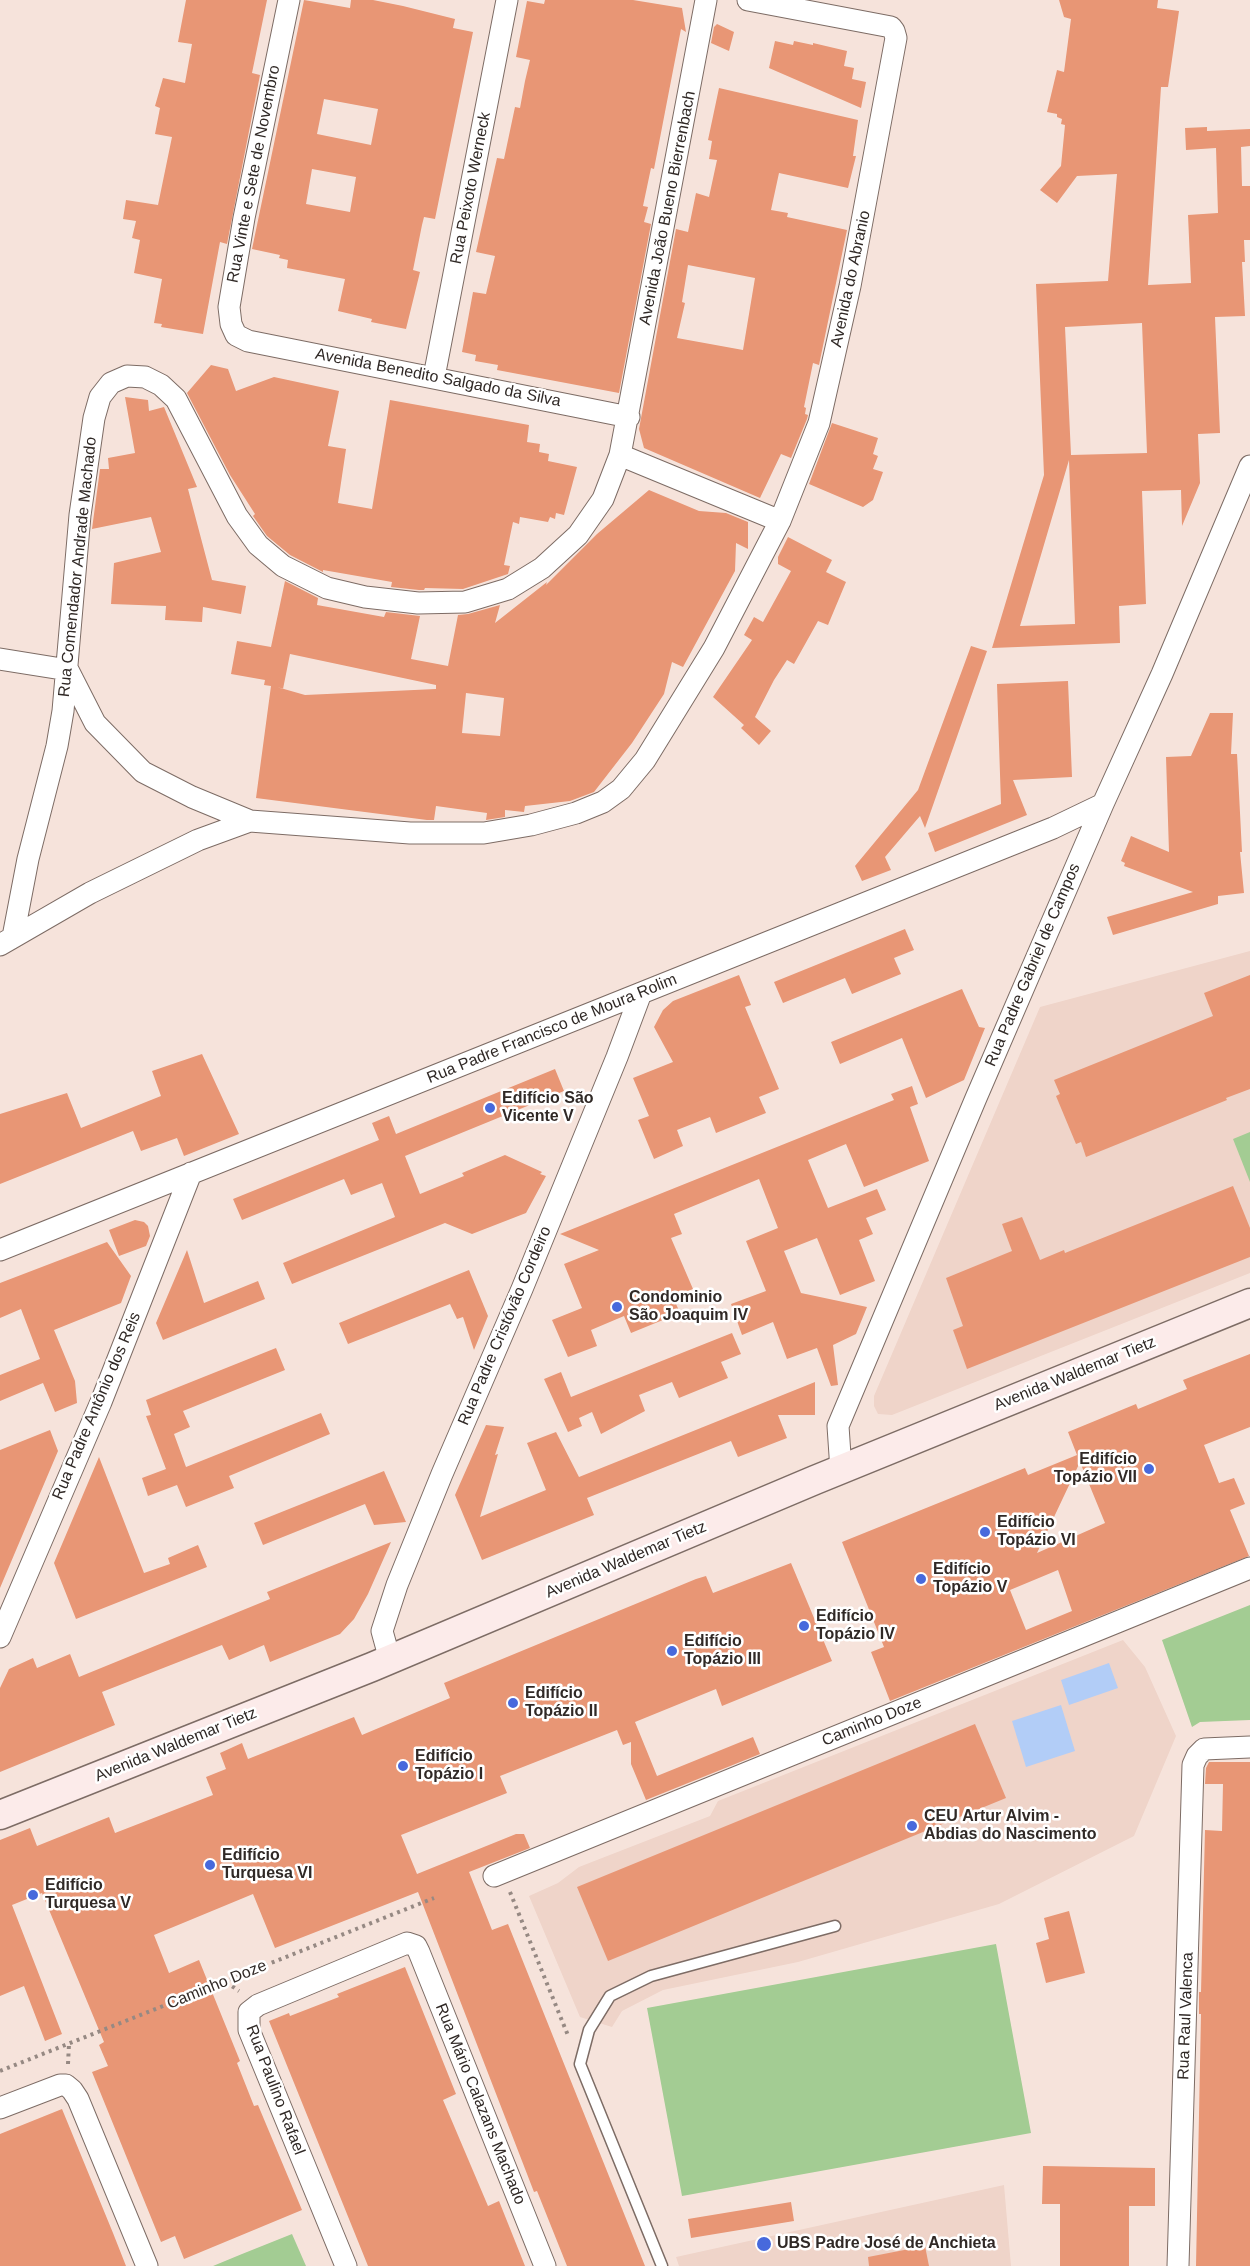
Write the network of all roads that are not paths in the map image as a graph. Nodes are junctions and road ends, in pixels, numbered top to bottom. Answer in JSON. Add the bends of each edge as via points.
{"nodes":[{"id":1,"x":289,"y":0,"type":"edge"},
{"id":2,"x":507,"y":0,"type":"edge"},
{"id":3,"x":706,"y":0,"type":"edge"},
{"id":4,"x":748,"y":0,"type":"edge"},
{"id":5,"x":248,"y":340,"type":"joint"},
{"id":6,"x":434,"y":377,"type":"junction"},
{"id":7,"x":629,"y":417,"type":"junction"},
{"id":8,"x":620,"y":455,"type":"junction"},
{"id":9,"x":1250,"y":466,"type":"edge"},
{"id":10,"x":780,"y":521,"type":"junction"},
{"id":11,"x":0,"y":659,"type":"edge"},
{"id":12,"x":68,"y":670,"type":"junction"},
{"id":13,"x":1103,"y":804,"type":"junction"},
{"id":14,"x":250,"y":821,"type":"junction"},
{"id":15,"x":7,"y":941,"type":"edge"},
{"id":16,"x":641,"y":993,"type":"junction"},
{"id":17,"x":191,"y":1173,"type":"junction"},
{"id":18,"x":0,"y":1250,"type":"edge"},
{"id":19,"x":1250,"y":1303,"type":"edge"},
{"id":20,"x":841,"y":1470,"type":"junction"},
{"id":21,"x":1250,"y":1568,"type":"edge"},
{"id":22,"x":0,"y":1637,"type":"edge"},
{"id":23,"x":390,"y":1660,"type":"junction"},
{"id":24,"x":1250,"y":1748,"type":"edge"},
{"id":25,"x":0,"y":1815,"type":"edge"},
{"id":26,"x":498,"y":1874,"type":"road end"},
{"id":27,"x":836,"y":1926,"type":"dead end"},
{"id":28,"x":412,"y":1943,"type":"joint"},
{"id":29,"x":0,"y":2108,"type":"edge"},
{"id":30,"x":147,"y":2266,"type":"edge"},
{"id":31,"x":346,"y":2266,"type":"edge"},
{"id":32,"x":545,"y":2266,"type":"edge"},
{"id":33,"x":662,"y":2266,"type":"edge"},
{"id":34,"x":1178,"y":2266,"type":"edge"}],
"edges":[{"from":1,"to":5,"type":"street","name":"Rua Vinte e Sete de Novembro","via":[[229,307],[236,335]]},
{"from":2,"to":6,"type":"street","name":"Rua Peixoto Werneck"},
{"from":3,"to":7,"type":"street","name":"Avenida João Bueno Bierrenbach"},
{"from":4,"to":10,"type":"street","name":"Avenida do Abranio","via":[[891,27],[896,38],[822,413]]},
{"from":5,"to":6,"type":"street","name":"Avenida Benedito Salgado da Silva"},
{"from":6,"to":7,"type":"street","name":"Avenida Benedito Salgado da Silva"},
{"from":7,"to":8,"type":"street","name":"Rua Comendador Andrade Machado"},
{"from":8,"to":10,"type":"street"},
{"from":8,"to":12,"type":"street","name":"Rua Comendador Andrade Machado","via":[[603,499],[578,535],[542,568],[508,590],[465,602],[418,603],[365,597],[327,588],[283,566],[258,545],[237,516],[176,399],[145,377],[127,376],[111,383],[100,397],[94,418],[80,515]]},
{"from":9,"to":13,"type":"street","name":"Rua Padre Gabriel de Campos"},
{"from":10,"to":14,"type":"street","name":"Avenida do Abranio","via":[[682,702],[645,760],[621,789],[603,802],[531,825],[484,833],[410,833]]},
{"from":11,"to":12,"type":"street"},
{"from":12,"to":14,"type":"street","via":[[95,723],[143,772]]},
{"from":12,"to":15,"type":"street","name":"Rua Comendador Andrade Machado","via":[[57,746]]},
{"from":13,"to":16,"type":"street","name":"Rua Padre Francisco de Moura Rolim"},
{"from":13,"to":20,"type":"street","name":"Rua Padre Gabriel de Campos","via":[[838,1426]]},
{"from":14,"to":15,"type":"street","via":[[198,840],[90,893]]},
{"from":16,"to":17,"type":"street","name":"Rua Padre Francisco de Moura Rolim"},
{"from":16,"to":23,"type":"street","name":"Rua Padre Cristóvão Cordeiro","via":[[397,1585],[382,1630]]},
{"from":17,"to":18,"type":"street","name":"Rua Padre Francisco de Moura Rolim"},
{"from":17,"to":22,"type":"street","name":"Rua Padre Antônio dos Reis","via":[[101,1402]]},
{"from":19,"to":20,"type":"street","name":"Avenida Waldemar Tietz"},
{"from":20,"to":23,"type":"street","name":"Avenida Waldemar Tietz"},
{"from":21,"to":26,"type":"street","name":"Caminho Doze"},
{"from":23,"to":25,"type":"street","name":"Avenida Waldemar Tietz"},
{"from":24,"to":34,"type":"street","name":"Rua Raul Valenca","via":[[1204,1749],[1193,1765]]},
{"from":27,"to":33,"type":"lane","via":[[651,1976],[610,1996],[589,2030],[580,2064]]},
{"from":28,"to":31,"type":"street","name":"Rua Paulino Rafael","via":[[249,2012],[249,2030]]},
{"from":28,"to":32,"type":"street","name":"Rua Mário Calazans Machado","via":[[419,1952]]},
{"from":29,"to":30,"type":"street","via":[[53,2086],[66,2085],[78,2099]]}]}
